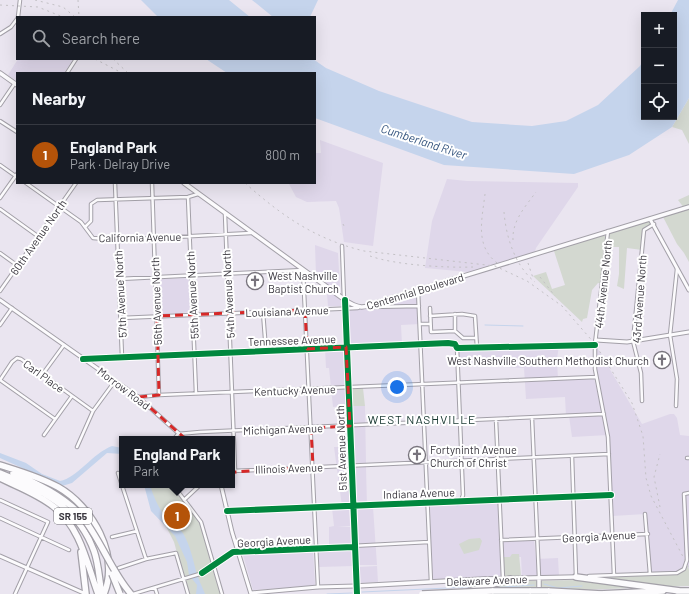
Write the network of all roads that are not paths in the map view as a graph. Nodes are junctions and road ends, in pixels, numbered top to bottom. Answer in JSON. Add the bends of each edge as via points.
{"nodes":[{"id":1,"x":20,"y":0,"type":"edge"},
{"id":2,"x":17,"y":16,"type":"edge"},
{"id":3,"x":16,"y":20,"type":"edge"},
{"id":4,"x":0,"y":34,"type":"edge"},
{"id":5,"x":75,"y":60,"type":"edge"},
{"id":6,"x":68,"y":72,"type":"edge"},
{"id":7,"x":0,"y":73,"type":"edge"},
{"id":8,"x":16,"y":84,"type":"edge"},
{"id":9,"x":0,"y":105,"type":"edge"},
{"id":10,"x":0,"y":121,"type":"edge"},
{"id":11,"x":16,"y":131,"type":"edge"},
{"id":12,"x":0,"y":165,"type":"edge"},
{"id":13,"x":16,"y":175,"type":"edge"},
{"id":14,"x":27,"y":184,"type":"edge"},
{"id":15,"x":75,"y":184,"type":"edge"},
{"id":16,"x":115,"y":184,"type":"edge"},
{"id":17,"x":152,"y":184,"type":"edge"},
{"id":18,"x":185,"y":184,"type":"edge"},
{"id":19,"x":198,"y":194,"type":"junction"},
{"id":20,"x":188,"y":196,"type":"junction"},
{"id":21,"x":0,"y":198,"type":"edge"},
{"id":22,"x":152,"y":198,"type":"junction"},
{"id":23,"x":116,"y":200,"type":"junction"},
{"id":24,"x":59,"y":207,"type":"junction"},
{"id":25,"x":689,"y":207,"type":"edge"},
{"id":26,"x":0,"y":209,"type":"edge"},
{"id":27,"x":225,"y":214,"type":"junction"},
{"id":28,"x":650,"y":219,"type":"junction"},
{"id":29,"x":654,"y":224,"type":"junction"},
{"id":30,"x":85,"y":227,"type":"junction"},
{"id":31,"x":608,"y":231,"type":"junction"},
{"id":32,"x":251,"y":233,"type":"junction"},
{"id":33,"x":225,"y":234,"type":"junction"},
{"id":34,"x":39,"y":236,"type":"junction"},
{"id":35,"x":190,"y":236,"type":"junction"},
{"id":36,"x":154,"y":238,"type":"junction"},
{"id":37,"x":117,"y":240,"type":"junction"},
{"id":38,"x":342,"y":246,"type":"dead end"},
{"id":39,"x":0,"y":254,"type":"edge"},
{"id":40,"x":18,"y":266,"type":"junction"},
{"id":41,"x":677,"y":269,"type":"junction"},
{"id":42,"x":303,"y":270,"type":"junction"},
{"id":43,"x":228,"y":274,"type":"junction"},
{"id":44,"x":191,"y":275,"type":"junction"},
{"id":45,"x":155,"y":277,"type":"junction"},
{"id":46,"x":119,"y":279,"type":"junction"},
{"id":47,"x":418,"y":290,"type":"junction"},
{"id":48,"x":689,"y":290,"type":"edge"},
{"id":49,"x":0,"y":291,"type":"edge"},
{"id":50,"x":0,"y":300,"type":"edge"},
{"id":51,"x":344,"y":300,"type":"junction"},
{"id":52,"x":419,"y":306,"type":"junction"},
{"id":53,"x":370,"y":307,"type":"junction"},
{"id":54,"x":12,"y":308,"type":"junction"},
{"id":55,"x":345,"y":308,"type":"junction"},
{"id":56,"x":358,"y":308,"type":"junction"},
{"id":57,"x":430,"y":308,"type":"dead end"},
{"id":58,"x":305,"y":310,"type":"junction"},
{"id":59,"x":263,"y":312,"type":"junction"},
{"id":60,"x":229,"y":313,"type":"junction"},
{"id":61,"x":193,"y":314,"type":"junction"},
{"id":62,"x":455,"y":314,"type":"junction"},
{"id":63,"x":157,"y":316,"type":"junction"},
{"id":64,"x":430,"y":316,"type":"junction"},
{"id":65,"x":121,"y":318,"type":"junction"},
{"id":66,"x":420,"y":324,"type":"junction"},
{"id":67,"x":430,"y":324,"type":"junction"},
{"id":68,"x":0,"y":325,"type":"edge"},
{"id":69,"x":455,"y":331,"type":"junction"},
{"id":70,"x":689,"y":332,"type":"edge"},
{"id":71,"x":670,"y":335,"type":"junction"},
{"id":72,"x":476,"y":338,"type":"junction"},
{"id":73,"x":596,"y":340,"type":"junction"},
{"id":74,"x":633,"y":341,"type":"junction"},
{"id":75,"x":420,"y":344,"type":"junction"},
{"id":76,"x":64,"y":345,"type":"junction"},
{"id":77,"x":595,"y":345,"type":"junction"},
{"id":78,"x":346,"y":347,"type":"junction"},
{"id":79,"x":457,"y":348,"type":"junction"},
{"id":80,"x":477,"y":348,"type":"junction"},
{"id":81,"x":307,"y":349,"type":"junction"},
{"id":82,"x":266,"y":351,"type":"junction"},
{"id":83,"x":231,"y":352,"type":"junction"},
{"id":84,"x":195,"y":354,"type":"junction"},
{"id":85,"x":158,"y":355,"type":"junction"},
{"id":86,"x":122,"y":357,"type":"junction"},
{"id":87,"x":84,"y":358,"type":"junction"},
{"id":88,"x":42,"y":375,"type":"junction"},
{"id":89,"x":596,"y":377,"type":"junction"},
{"id":90,"x":0,"y":380,"type":"edge"},
{"id":91,"x":115,"y":381,"type":"junction"},
{"id":92,"x":459,"y":384,"type":"junction"},
{"id":93,"x":422,"y":385,"type":"junction"},
{"id":94,"x":348,"y":388,"type":"junction"},
{"id":95,"x":309,"y":389,"type":"junction"},
{"id":96,"x":232,"y":392,"type":"junction"},
{"id":97,"x":196,"y":393,"type":"junction"},
{"id":98,"x":160,"y":395,"type":"junction"},
{"id":99,"x":72,"y":396,"type":"junction"},
{"id":100,"x":138,"y":397,"type":"junction"},
{"id":101,"x":642,"y":401,"type":"dead end"},
{"id":102,"x":676,"y":406,"type":"dead end"},
{"id":103,"x":93,"y":411,"type":"junction"},
{"id":104,"x":604,"y":414,"type":"junction"},
{"id":105,"x":532,"y":418,"type":"junction"},
{"id":106,"x":55,"y":419,"type":"junction"},
{"id":107,"x":496,"y":420,"type":"junction"},
{"id":108,"x":460,"y":421,"type":"junction"},
{"id":109,"x":424,"y":423,"type":"junction"},
{"id":110,"x":350,"y":426,"type":"junction"},
{"id":111,"x":311,"y":428,"type":"junction"},
{"id":112,"x":235,"y":431,"type":"junction"},
{"id":113,"x":178,"y":434,"type":"junction"},
{"id":114,"x":44,"y":435,"type":"dead end"},
{"id":115,"x":181,"y":436,"type":"edge"},
{"id":116,"x":235,"y":436,"type":"edge"},
{"id":117,"x":77,"y":447,"type":"dead end"},
{"id":118,"x":609,"y":454,"type":"junction"},
{"id":119,"x":572,"y":456,"type":"junction"},
{"id":120,"x":534,"y":458,"type":"junction"},
{"id":121,"x":497,"y":459,"type":"junction"},
{"id":122,"x":461,"y":461,"type":"junction"},
{"id":123,"x":425,"y":462,"type":"junction"},
{"id":124,"x":0,"y":466,"type":"edge"},
{"id":125,"x":351,"y":466,"type":"junction"},
{"id":126,"x":313,"y":467,"type":"junction"},
{"id":127,"x":235,"y":471,"type":"edge"},
{"id":128,"x":0,"y":473,"type":"edge"},
{"id":129,"x":118,"y":473,"type":"dead end"},
{"id":130,"x":119,"y":476,"type":"edge"},
{"id":131,"x":0,"y":478,"type":"edge"},
{"id":132,"x":123,"y":488,"type":"edge"},
{"id":133,"x":175,"y":488,"type":"edge"},
{"id":134,"x":197,"y":488,"type":"edge"},
{"id":135,"x":222,"y":488,"type":"edge"},
{"id":136,"x":689,"y":493,"type":"edge"},
{"id":137,"x":612,"y":495,"type":"junction"},
{"id":138,"x":574,"y":496,"type":"junction"},
{"id":139,"x":535,"y":498,"type":"junction"},
{"id":140,"x":0,"y":500,"type":"edge"},
{"id":141,"x":184,"y":500,"type":"junction"},
{"id":142,"x":499,"y":500,"type":"junction"},
{"id":143,"x":461,"y":501,"type":"junction"},
{"id":144,"x":427,"y":502,"type":"junction"},
{"id":145,"x":353,"y":505,"type":"junction"},
{"id":146,"x":315,"y":507,"type":"junction"},
{"id":147,"x":227,"y":511,"type":"junction"},
{"id":148,"x":80,"y":514,"type":"junction"},
{"id":149,"x":645,"y":514,"type":"dead end"},
{"id":150,"x":0,"y":518,"type":"edge"},
{"id":151,"x":137,"y":531,"type":"junction"},
{"id":152,"x":76,"y":534,"type":"junction"},
{"id":153,"x":613,"y":534,"type":"junction"},
{"id":154,"x":648,"y":534,"type":"junction"},
{"id":155,"x":575,"y":536,"type":"junction"},
{"id":156,"x":41,"y":537,"type":"junction"},
{"id":157,"x":112,"y":537,"type":"dead end"},
{"id":158,"x":537,"y":539,"type":"junction"},
{"id":159,"x":501,"y":540,"type":"junction"},
{"id":160,"x":429,"y":542,"type":"junction"},
{"id":161,"x":355,"y":546,"type":"junction"},
{"id":162,"x":316,"y":548,"type":"junction"},
{"id":163,"x":69,"y":550,"type":"dead end"},
{"id":164,"x":238,"y":552,"type":"junction"},
{"id":165,"x":0,"y":556,"type":"edge"},
{"id":166,"x":146,"y":559,"type":"junction"},
{"id":167,"x":214,"y":566,"type":"junction"},
{"id":168,"x":27,"y":568,"type":"junction"},
{"id":169,"x":119,"y":568,"type":"dead end"},
{"id":170,"x":650,"y":574,"type":"junction"},
{"id":171,"x":614,"y":575,"type":"junction"},
{"id":172,"x":576,"y":577,"type":"junction"},
{"id":173,"x":185,"y":578,"type":"junction"},
{"id":174,"x":510,"y":578,"type":"junction"},
{"id":175,"x":539,"y":578,"type":"junction"},
{"id":176,"x":502,"y":579,"type":"junction"},
{"id":177,"x":431,"y":582,"type":"junction"},
{"id":178,"x":356,"y":586,"type":"junction"},
{"id":179,"x":318,"y":587,"type":"junction"},
{"id":180,"x":155,"y":588,"type":"junction"},
{"id":181,"x":689,"y":590,"type":"edge"},
{"id":182,"x":680,"y":591,"type":"junction"},
{"id":183,"x":79,"y":593,"type":"edge"},
{"id":184,"x":15,"y":594,"type":"edge"},
{"id":185,"x":86,"y":594,"type":"edge"},
{"id":186,"x":98,"y":594,"type":"edge"},
{"id":187,"x":103,"y":594,"type":"edge"},
{"id":188,"x":120,"y":594,"type":"edge"},
{"id":189,"x":132,"y":594,"type":"edge"},
{"id":190,"x":157,"y":594,"type":"edge"},
{"id":191,"x":188,"y":594,"type":"edge"},
{"id":192,"x":222,"y":594,"type":"edge"},
{"id":193,"x":251,"y":594,"type":"edge"},
{"id":194,"x":357,"y":594,"type":"edge"},
{"id":195,"x":422,"y":594,"type":"edge"},
{"id":196,"x":458,"y":594,"type":"edge"},
{"id":197,"x":539,"y":594,"type":"edge"},
{"id":198,"x":598,"y":594,"type":"edge"},
{"id":199,"x":602,"y":594,"type":"edge"}],
"edges":[{"from":1,"to":2,"type":"street"},
{"from":3,"to":4,"type":"street","via":[[11,27]]},
{"from":5,"to":6,"type":"street"},
{"from":7,"to":8,"type":"main road"},
{"from":8,"to":9,"type":"street"},
{"from":10,"to":11,"type":"street"},
{"from":12,"to":13,"type":"street"},
{"from":13,"to":21,"type":"street"},
{"from":14,"to":24,"type":"street","name":"California Avenue"},
{"from":15,"to":24,"type":"street","name":"60th Avenue North"},
{"from":16,"to":23,"type":"street","name":"57th Avenue North"},
{"from":17,"to":22,"type":"street","name":"56th Avenue North"},
{"from":18,"to":19,"type":"main road","name":"Centennial Boulevard"},
{"from":19,"to":20,"type":"street"},
{"from":19,"to":27,"type":"main road","name":"Centennial Boulevard"},
{"from":20,"to":22,"type":"street"},
{"from":20,"to":35,"type":"street","name":"55th Avenue North"},
{"from":22,"to":23,"type":"street"},
{"from":22,"to":36,"type":"street","name":"56th Avenue North"},
{"from":23,"to":30,"type":"street","via":[[93,202],[91,221]]},
{"from":23,"to":37,"type":"street","name":"57th Avenue North"},
{"from":24,"to":30,"type":"street","name":"California Avenue"},
{"from":24,"to":34,"type":"street","name":"60th Avenue North"},
{"from":25,"to":28,"type":"main road","name":"Centennial Boulevard"},
{"from":26,"to":34,"type":"street"},
{"from":27,"to":32,"type":"main road","name":"Centennial Boulevard"},
{"from":27,"to":33,"type":"street","name":"54th Avenue North"},
{"from":28,"to":29,"type":"street"},
{"from":28,"to":31,"type":"main road","name":"Centennial Boulevard"},
{"from":29,"to":41,"type":"street"},
{"from":29,"to":74,"type":"street","name":"43rd Avenue North","via":[[644,230]]},
{"from":30,"to":37,"type":"street","name":"California Avenue","via":[[93,238]]},
{"from":31,"to":47,"type":"main road","name":"Centennial Boulevard"},
{"from":31,"to":73,"type":"street","name":"44th Avenue North"},
{"from":32,"to":33,"type":"street","name":"California Avenue"},
{"from":32,"to":42,"type":"main road","name":"Centennial Boulevard"},
{"from":33,"to":35,"type":"street","name":"California Avenue"},
{"from":33,"to":43,"type":"street","name":"54th Avenue North"},
{"from":34,"to":40,"type":"street","name":"60th Avenue North"},
{"from":35,"to":36,"type":"street","name":"California Avenue"},
{"from":35,"to":44,"type":"street","name":"55th Avenue North"},
{"from":36,"to":37,"type":"street","name":"California Avenue"},
{"from":36,"to":45,"type":"street","name":"56th Avenue North"},
{"from":37,"to":46,"type":"street","name":"57th Avenue North"},
{"from":38,"to":51,"type":"street","name":"51st Avenue North"},
{"from":39,"to":40,"type":"street"},
{"from":40,"to":49,"type":"street","name":"60th Avenue North"},
{"from":41,"to":48,"type":"street"},
{"from":41,"to":71,"type":"street"},
{"from":42,"to":43,"type":"street"},
{"from":42,"to":51,"type":"main road","name":"Centennial Boulevard"},
{"from":42,"to":58,"type":"street"},
{"from":43,"to":44,"type":"street"},
{"from":43,"to":60,"type":"street","name":"54th Avenue North"},
{"from":44,"to":45,"type":"street"},
{"from":44,"to":61,"type":"street","name":"55th Avenue North"},
{"from":45,"to":46,"type":"street"},
{"from":45,"to":63,"type":"street","name":"56th Avenue North"},
{"from":46,"to":65,"type":"street","name":"57th Avenue North"},
{"from":47,"to":52,"type":"street"},
{"from":47,"to":53,"type":"main road","name":"Centennial Boulevard","via":[[378,302]]},
{"from":50,"to":54,"type":"street","name":"Morrow Road"},
{"from":51,"to":55,"type":"main road","name":"51st Avenue North"},
{"from":51,"to":56,"type":"main road","name":"Centennial Boulevard"},
{"from":52,"to":53,"type":"street"},
{"from":52,"to":66,"type":"street"},
{"from":53,"to":56,"type":"main road","name":"Centennial Boulevard"},
{"from":54,"to":68,"type":"street"},
{"from":54,"to":76,"type":"street","name":"Morrow Road"},
{"from":55,"to":56,"type":"street","name":"Louisiana Avenue"},
{"from":55,"to":58,"type":"street","name":"Louisiana Avenue"},
{"from":55,"to":78,"type":"main road","name":"51st Avenue North"},
{"from":57,"to":64,"type":"street"},
{"from":58,"to":59,"type":"street","name":"Louisiana Avenue"},
{"from":58,"to":81,"type":"street"},
{"from":59,"to":60,"type":"street","name":"Louisiana Avenue"},
{"from":59,"to":82,"type":"street"},
{"from":60,"to":61,"type":"street","name":"Louisiana Avenue"},
{"from":60,"to":83,"type":"street","name":"54th Avenue North"},
{"from":61,"to":63,"type":"street","name":"Louisiana Avenue"},
{"from":61,"to":84,"type":"street","name":"55th Avenue North"},
{"from":62,"to":64,"type":"street"},
{"from":62,"to":69,"type":"street"},
{"from":62,"to":72,"type":"street","via":[[475,316]]},
{"from":63,"to":65,"type":"street","name":"Louisiana Avenue"},
{"from":63,"to":85,"type":"street","name":"56th Avenue North"},
{"from":64,"to":67,"type":"street"},
{"from":65,"to":86,"type":"street","name":"57th Avenue North"},
{"from":66,"to":67,"type":"street"},
{"from":66,"to":75,"type":"street"},
{"from":67,"to":69,"type":"street","via":[[431,332]]},
{"from":69,"to":72,"type":"street","via":[[463,338]]},
{"from":70,"to":71,"type":"street"},
{"from":71,"to":74,"type":"street"},
{"from":71,"to":102,"type":"street","via":[[677,379]]},
{"from":72,"to":80,"type":"street"},
{"from":73,"to":74,"type":"street"},
{"from":73,"to":77,"type":"street","name":"44th Avenue North"},
{"from":74,"to":101,"type":"street","name":"43rd Avenue North","via":[[641,373]]},
{"from":75,"to":78,"type":"street","name":"Tennessee Avenue"},
{"from":75,"to":79,"type":"street","name":"Tennessee Avenue","via":[[448,343],[455,344]]},
{"from":75,"to":93,"type":"street"},
{"from":76,"to":87,"type":"street","name":"Morrow Road"},
{"from":76,"to":88,"type":"street"},
{"from":77,"to":80,"type":"street","name":"Tennessee Avenue"},
{"from":77,"to":89,"type":"street","name":"44th Avenue North"},
{"from":78,"to":81,"type":"street","name":"Tennessee Avenue"},
{"from":78,"to":94,"type":"main road","name":"51st Avenue North"},
{"from":79,"to":80,"type":"street","name":"Tennessee Avenue"},
{"from":79,"to":92,"type":"street"},
{"from":81,"to":82,"type":"street","name":"Tennessee Avenue"},
{"from":81,"to":95,"type":"street"},
{"from":82,"to":83,"type":"street","name":"Tennessee Avenue"},
{"from":83,"to":84,"type":"street","name":"Tennessee Avenue"},
{"from":83,"to":96,"type":"street","name":"54th Avenue North"},
{"from":84,"to":85,"type":"street","name":"Tennessee Avenue"},
{"from":84,"to":97,"type":"street","name":"55th Avenue North"},
{"from":85,"to":86,"type":"street","name":"Tennessee Avenue"},
{"from":85,"to":98,"type":"street","name":"56th Avenue North"},
{"from":86,"to":87,"type":"street","name":"Tennessee Avenue"},
{"from":87,"to":91,"type":"street","name":"Morrow Road"},
{"from":88,"to":90,"type":"street","name":"Carl Place","via":[[17,358]]},
{"from":88,"to":99,"type":"street","name":"Carl Place"},
{"from":89,"to":92,"type":"street","name":"Kentucky Avenue"},
{"from":89,"to":104,"type":"street","name":"44th Avenue North"},
{"from":90,"to":106,"type":"street"},
{"from":91,"to":100,"type":"street","name":"Morrow Road"},
{"from":91,"to":103,"type":"street"},
{"from":92,"to":93,"type":"street","name":"Kentucky Avenue"},
{"from":92,"to":108,"type":"street"},
{"from":93,"to":94,"type":"street","name":"Kentucky Avenue"},
{"from":93,"to":109,"type":"street"},
{"from":94,"to":95,"type":"street","name":"Kentucky Avenue"},
{"from":94,"to":110,"type":"main road","name":"51st Avenue North"},
{"from":95,"to":96,"type":"street","name":"Kentucky Avenue"},
{"from":95,"to":111,"type":"street"},
{"from":96,"to":97,"type":"street","name":"Kentucky Avenue"},
{"from":96,"to":112,"type":"street","name":"54th Avenue North"},
{"from":97,"to":98,"type":"street","name":"Kentucky Avenue"},
{"from":98,"to":100,"type":"street","name":"Kentucky Avenue"},
{"from":99,"to":103,"type":"street","name":"Carl Place"},
{"from":99,"to":106,"type":"street"},
{"from":100,"to":113,"type":"street","name":"Morrow Road"},
{"from":103,"to":117,"type":"street"},
{"from":104,"to":105,"type":"street","name":"Michigan Avenue"},
{"from":104,"to":118,"type":"street","name":"44th Avenue North"},
{"from":105,"to":107,"type":"street","name":"Michigan Avenue"},
{"from":105,"to":120,"type":"street"},
{"from":106,"to":114,"type":"street"},
{"from":107,"to":108,"type":"street","name":"Michigan Avenue"},
{"from":107,"to":121,"type":"street"},
{"from":108,"to":109,"type":"street","name":"Michigan Avenue"},
{"from":108,"to":122,"type":"street"},
{"from":109,"to":110,"type":"street","name":"Michigan Avenue"},
{"from":109,"to":123,"type":"street"},
{"from":110,"to":111,"type":"street","name":"Michigan Avenue"},
{"from":110,"to":125,"type":"main road","name":"51st Avenue North"},
{"from":111,"to":112,"type":"street","name":"Michigan Avenue"},
{"from":111,"to":126,"type":"street"},
{"from":112,"to":113,"type":"street","name":"Michigan Avenue"},
{"from":112,"to":116,"type":"street","name":"54th Avenue North"},
{"from":113,"to":115,"type":"street","name":"Morrow Road"},
{"from":118,"to":119,"type":"street","name":"Illinois Avenue"},
{"from":118,"to":137,"type":"street","name":"44th Avenue North"},
{"from":119,"to":120,"type":"street","name":"Illinois Avenue"},
{"from":119,"to":138,"type":"street"},
{"from":120,"to":121,"type":"street","name":"Illinois Avenue"},
{"from":120,"to":139,"type":"street"},
{"from":121,"to":122,"type":"street","name":"Illinois Avenue"},
{"from":121,"to":142,"type":"street"},
{"from":122,"to":123,"type":"street","name":"Illinois Avenue"},
{"from":122,"to":143,"type":"street"},
{"from":123,"to":125,"type":"street","name":"Illinois Avenue"},
{"from":123,"to":144,"type":"street"},
{"from":124,"to":148,"type":"highway","via":[[46,488]]},
{"from":124,"to":187,"type":"highway","number":"SR 155","via":[[50,483],[67,493],[91,518],[102,537],[107,553],[108,572]]},
{"from":125,"to":126,"type":"street","name":"Illinois Avenue"},
{"from":125,"to":145,"type":"main road","name":"51st Avenue North"},
{"from":126,"to":127,"type":"street","name":"Illinois Avenue"},
{"from":126,"to":146,"type":"street"},
{"from":128,"to":187,"type":"highway","number":"SR 155","via":[[43,492],[64,506],[77,520],[88,536],[94,552]]},
{"from":129,"to":130,"type":"street"},
{"from":131,"to":152,"type":"highway","via":[[55,507]]},
{"from":132,"to":151,"type":"street"},
{"from":133,"to":141,"type":"street"},
{"from":134,"to":141,"type":"street"},
{"from":135,"to":147,"type":"street"},
{"from":136,"to":170,"type":"street","name":"Delaware Avenue","via":[[684,494],[687,559],[684,568],[677,573]]},
{"from":137,"to":138,"type":"street","name":"Indiana Avenue"},
{"from":137,"to":153,"type":"street","name":"44th Avenue North"},
{"from":138,"to":139,"type":"street","name":"Indiana Avenue"},
{"from":138,"to":155,"type":"street"},
{"from":139,"to":142,"type":"street","name":"Indiana Avenue"},
{"from":139,"to":158,"type":"street"},
{"from":140,"to":156,"type":"street","via":[[48,522]]},
{"from":141,"to":167,"type":"street","via":[[201,522]]},
{"from":142,"to":143,"type":"street","name":"Indiana Avenue"},
{"from":142,"to":159,"type":"street"},
{"from":143,"to":144,"type":"street","name":"Indiana Avenue"},
{"from":144,"to":145,"type":"street","name":"Indiana Avenue"},
{"from":144,"to":160,"type":"street"},
{"from":145,"to":146,"type":"street","name":"Indiana Avenue"},
{"from":145,"to":161,"type":"main road","name":"51st Avenue North"},
{"from":146,"to":147,"type":"street","name":"Indiana Avenue"},
{"from":146,"to":162,"type":"street"},
{"from":147,"to":164,"type":"street"},
{"from":148,"to":188,"type":"highway","bridge":true,"via":[[98,543]]},
{"from":148,"to":189,"type":"highway","bridge":true,"via":[[92,529],[115,572]]},
{"from":149,"to":154,"type":"street"},
{"from":150,"to":156,"type":"street"},
{"from":151,"to":157,"type":"street"},
{"from":151,"to":166,"type":"street"},
{"from":152,"to":185,"type":"highway"},
{"from":152,"to":186,"type":"highway"},
{"from":153,"to":154,"type":"street","name":"Georgia Avenue"},
{"from":153,"to":155,"type":"street","name":"Georgia Avenue"},
{"from":153,"to":171,"type":"street","name":"44th Avenue North"},
{"from":154,"to":170,"type":"street"},
{"from":155,"to":158,"type":"street","name":"Georgia Avenue"},
{"from":155,"to":172,"type":"street"},
{"from":156,"to":163,"type":"street"},
{"from":156,"to":168,"type":"street"},
{"from":158,"to":159,"type":"street","name":"Georgia Avenue"},
{"from":158,"to":175,"type":"street"},
{"from":159,"to":176,"type":"street"},
{"from":160,"to":161,"type":"street","name":"Georgia Avenue"},
{"from":160,"to":177,"type":"street"},
{"from":161,"to":162,"type":"street","name":"Georgia Avenue"},
{"from":161,"to":178,"type":"main road","name":"51st Avenue North"},
{"from":162,"to":164,"type":"street","name":"Georgia Avenue"},
{"from":162,"to":179,"type":"street"},
{"from":164,"to":167,"type":"street","name":"Georgia Avenue","via":[[229,554]]},
{"from":164,"to":193,"type":"street"},
{"from":165,"to":168,"type":"street"},
{"from":166,"to":169,"type":"street"},
{"from":166,"to":173,"type":"street","via":[[176,553]]},
{"from":167,"to":173,"type":"street","name":"Georgia Avenue"},
{"from":167,"to":192,"type":"street"},
{"from":168,"to":183,"type":"street"},
{"from":168,"to":184,"type":"street"},
{"from":170,"to":171,"type":"street","name":"Delaware Avenue"},
{"from":171,"to":172,"type":"street","name":"Delaware Avenue"},
{"from":172,"to":175,"type":"main road","name":"Delaware Avenue"},
{"from":172,"to":182,"type":"highway"},
{"from":173,"to":180,"type":"street","name":"Georgia Avenue"},
{"from":173,"to":191,"type":"street"},
{"from":174,"to":175,"type":"main road","name":"Delaware Avenue"},
{"from":174,"to":176,"type":"main road","name":"Delaware Avenue"},
{"from":174,"to":196,"type":"highway"},
{"from":175,"to":197,"type":"main road"},
{"from":176,"to":177,"type":"main road","name":"Delaware Avenue"},
{"from":177,"to":178,"type":"main road","name":"Delaware Avenue"},
{"from":178,"to":179,"type":"street","name":"Delaware Avenue"},
{"from":178,"to":194,"type":"main road","name":"51st Avenue North"},
{"from":179,"to":193,"type":"street","name":"Delaware Avenue"},
{"from":180,"to":189,"type":"street","name":"Georgia Avenue"},
{"from":180,"to":190,"type":"street"},
{"from":181,"to":182,"type":"highway"},
{"from":182,"to":199,"type":"highway"},
{"from":183,"to":185,"type":"street"},
{"from":195,"to":199,"type":"highway","bridge":true,"via":[[548,591]]},
{"from":198,"to":199,"type":"highway"}]}
